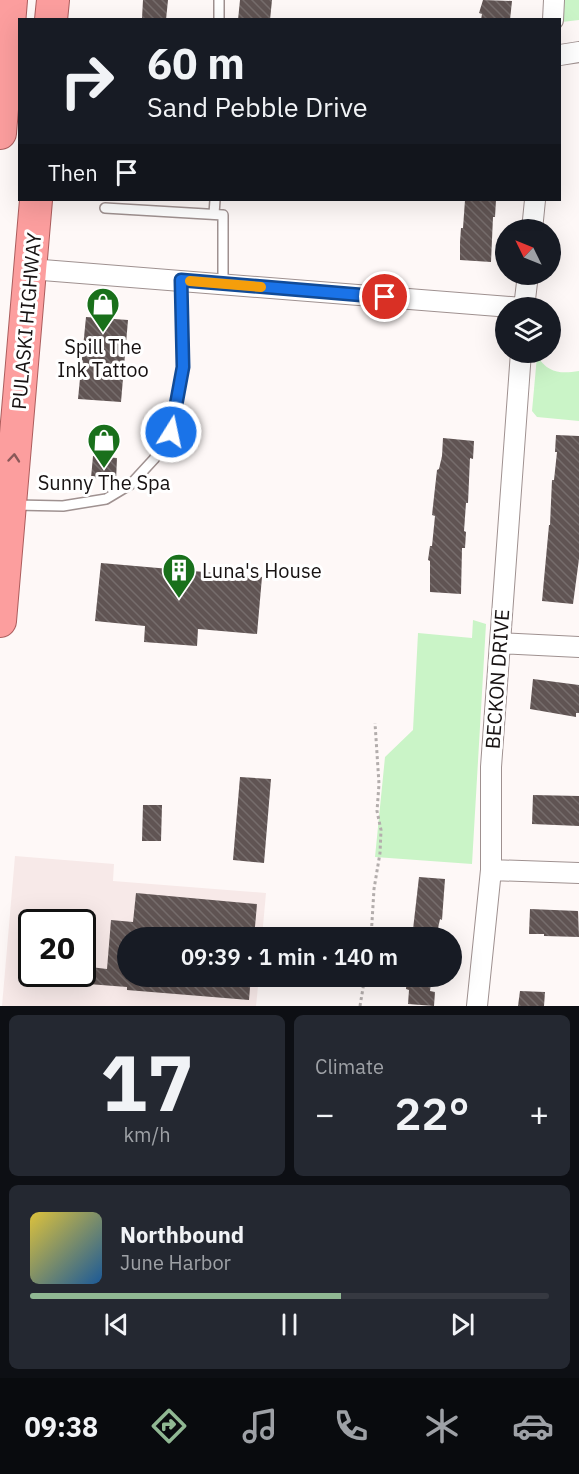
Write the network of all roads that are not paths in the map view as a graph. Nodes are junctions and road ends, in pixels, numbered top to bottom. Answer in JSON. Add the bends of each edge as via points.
{"nodes":[{"id":1,"x":11,"y":0,"type":"edge"},
{"id":2,"x":53,"y":0,"type":"edge"},
{"id":3,"x":219,"y":0,"type":"edge"},
{"id":4,"x":554,"y":0,"type":"edge"},
{"id":5,"x":51,"y":18,"type":"edge"},
{"id":6,"x":219,"y":18,"type":"edge"},
{"id":7,"x":553,"y":18,"type":"edge"},
{"id":8,"x":579,"y":52,"type":"edge"},
{"id":9,"x":561,"y":55,"type":"edge"},
{"id":10,"x":0,"y":133,"type":"edge"},
{"id":11,"x":36,"y":201,"type":"edge"},
{"id":12,"x":215,"y":201,"type":"edge"},
{"id":13,"x":535,"y":201,"type":"edge"},
{"id":14,"x":105,"y":207,"type":"dead end"},
{"id":15,"x":214,"y":214,"type":"junction"},
{"id":16,"x":533,"y":219,"type":"edge"},
{"id":17,"x":30,"y":269,"type":"junction"},
{"id":18,"x":181,"y":280,"type":"junction"},
{"id":19,"x":223,"y":284,"type":"junction"},
{"id":20,"x":495,"y":306,"type":"edge"},
{"id":21,"x":520,"y":363,"type":"edge"},
{"id":22,"x":10,"y":505,"type":"junction"},
{"id":23,"x":0,"y":621,"type":"edge"},
{"id":24,"x":500,"y":643,"type":"junction"},
{"id":25,"x":579,"y":648,"type":"edge"},
{"id":26,"x":491,"y":870,"type":"junction"},
{"id":27,"x":579,"y":873,"type":"edge"},
{"id":28,"x":477,"y":1006,"type":"edge"}],
"edges":[{"from":1,"to":10,"type":"highway"},
{"from":2,"to":5,"type":"highway"},
{"from":3,"to":6,"type":"lane"},
{"from":4,"to":7,"type":"street"},
{"from":8,"to":9,"type":"street"},
{"from":11,"to":17,"type":"highway","name":"PULASKI HIGHWAY"},
{"from":12,"to":15,"type":"lane"},
{"from":13,"to":16,"type":"street"},
{"from":14,"to":15,"type":"lane"},
{"from":15,"to":19,"type":"lane","via":[[223,214]]},
{"from":17,"to":18,"type":"street"},
{"from":22,"to":17,"type":"highway","name":"PULASKI HIGHWAY","one_way":true},
{"from":18,"to":19,"type":"street"},
{"from":18,"to":22,"type":"lane","via":[[183,367],[171,432],[154,459],[130,484],[106,499],[63,506]]},
{"from":19,"to":20,"type":"street"},
{"from":21,"to":24,"type":"street","name":"BECKON DRIVE"},
{"from":22,"to":23,"type":"highway","name":"PULASKI HIGHWAY"},
{"from":24,"to":25,"type":"street"},
{"from":24,"to":26,"type":"street","name":"BECKON DRIVE","via":[[491,767]]},
{"from":26,"to":27,"type":"street"},
{"from":26,"to":28,"type":"street","name":"BECKON DRIVE"}]}
